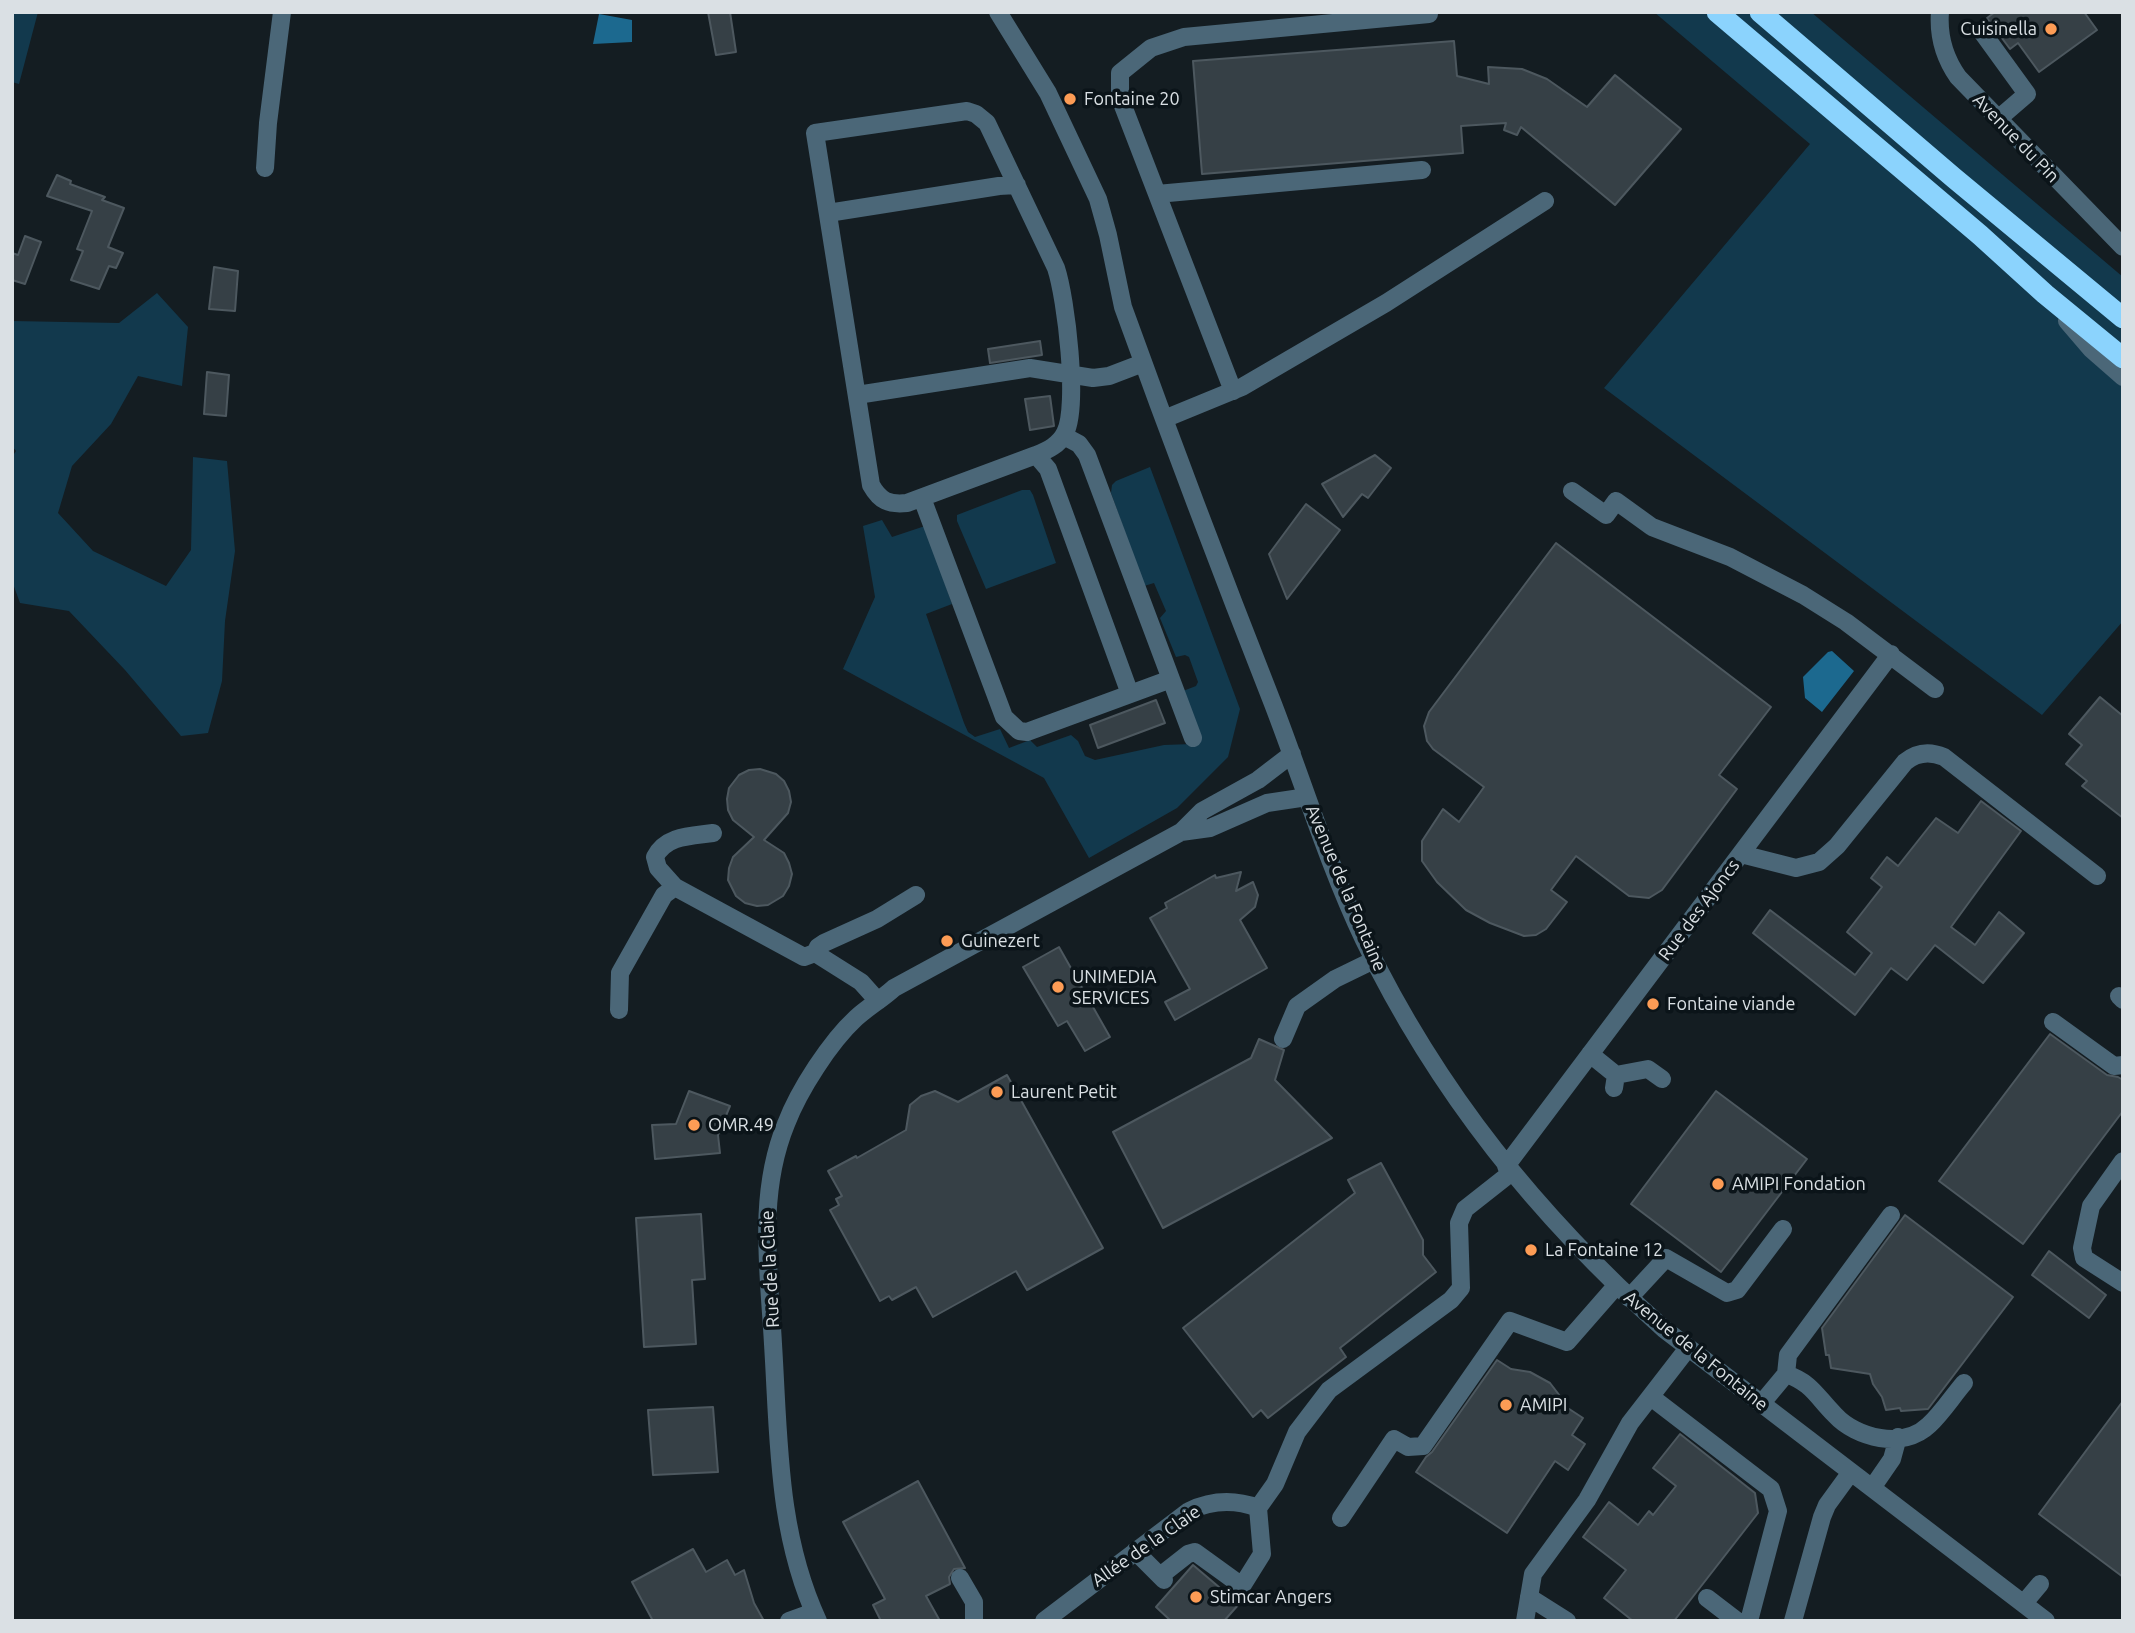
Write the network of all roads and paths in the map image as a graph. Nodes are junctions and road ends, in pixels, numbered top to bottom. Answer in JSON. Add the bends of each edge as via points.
{"nodes":[{"id":1,"x":282,"y":12,"type":"edge"},
{"id":2,"x":998,"y":12,"type":"edge"},
{"id":3,"x":1717,"y":12,"type":"edge"},
{"id":4,"x":1760,"y":12,"type":"edge"},
{"id":5,"x":1940,"y":12,"type":"edge"},
{"id":6,"x":1429,"y":13,"type":"edge"},
{"id":7,"x":1982,"y":32,"type":"dead end"},
{"id":8,"x":1998,"y":119,"type":"junction"},
{"id":9,"x":265,"y":168,"type":"dead end"},
{"id":10,"x":1422,"y":170,"type":"dead end"},
{"id":11,"x":1017,"y":185,"type":"junction"},
{"id":12,"x":1157,"y":194,"type":"junction"},
{"id":13,"x":1545,"y":201,"type":"dead end"},
{"id":14,"x":828,"y":213,"type":"junction"},
{"id":15,"x":2123,"y":247,"type":"edge"},
{"id":16,"x":2045,"y":294,"type":"junction"},
{"id":17,"x":2123,"y":318,"type":"edge"},
{"id":18,"x":2123,"y":358,"type":"edge"},
{"id":19,"x":1143,"y":363,"type":"junction"},
{"id":20,"x":1070,"y":376,"type":"junction"},
{"id":21,"x":2123,"y":377,"type":"edge"},
{"id":22,"x":1233,"y":390,"type":"junction"},
{"id":23,"x":857,"y":395,"type":"junction"},
{"id":24,"x":1164,"y":419,"type":"junction"},
{"id":25,"x":1064,"y":436,"type":"junction"},
{"id":26,"x":1036,"y":455,"type":"junction"},
{"id":27,"x":1572,"y":491,"type":"dead end"},
{"id":28,"x":922,"y":498,"type":"junction"},
{"id":29,"x":1891,"y":654,"type":"junction"},
{"id":30,"x":1171,"y":679,"type":"junction"},
{"id":31,"x":1935,"y":689,"type":"dead end"},
{"id":32,"x":1130,"y":694,"type":"junction"},
{"id":33,"x":1193,"y":738,"type":"dead end"},
{"id":34,"x":1292,"y":754,"type":"junction"},
{"id":35,"x":1307,"y":797,"type":"junction"},
{"id":36,"x":1181,"y":832,"type":"junction"},
{"id":37,"x":713,"y":833,"type":"dead end"},
{"id":38,"x":1741,"y":854,"type":"junction"},
{"id":39,"x":2097,"y":876,"type":"dead end"},
{"id":40,"x":675,"y":887,"type":"junction"},
{"id":41,"x":916,"y":895,"type":"dead end"},
{"id":42,"x":815,"y":953,"type":"junction"},
{"id":43,"x":1374,"y":960,"type":"junction"},
{"id":44,"x":878,"y":1002,"type":"junction"},
{"id":45,"x":619,"y":1010,"type":"dead end"},
{"id":46,"x":2053,"y":1022,"type":"dead end"},
{"id":47,"x":1283,"y":1039,"type":"dead end"},
{"id":48,"x":1590,"y":1054,"type":"junction"},
{"id":49,"x":2123,"y":1065,"type":"edge"},
{"id":50,"x":1662,"y":1080,"type":"dead end"},
{"id":51,"x":2123,"y":1161,"type":"edge"},
{"id":52,"x":1509,"y":1169,"type":"junction"},
{"id":53,"x":1891,"y":1214,"type":"dead end"},
{"id":54,"x":1783,"y":1229,"type":"dead end"},
{"id":55,"x":2123,"y":1283,"type":"edge"},
{"id":56,"x":1623,"y":1292,"type":"junction"},
{"id":57,"x":1688,"y":1348,"type":"junction"},
{"id":58,"x":1786,"y":1374,"type":"junction"},
{"id":59,"x":1964,"y":1383,"type":"dead end"},
{"id":60,"x":1651,"y":1397,"type":"junction"},
{"id":61,"x":1761,"y":1404,"type":"junction"},
{"id":62,"x":1898,"y":1437,"type":"junction"},
{"id":63,"x":1851,"y":1472,"type":"junction"},
{"id":64,"x":1872,"y":1488,"type":"junction"},
{"id":65,"x":1258,"y":1508,"type":"junction"},
{"id":66,"x":1341,"y":1517,"type":"dead end"},
{"id":67,"x":1136,"y":1552,"type":"junction"},
{"id":68,"x":961,"y":1578,"type":"dead end"},
{"id":69,"x":2040,"y":1584,"type":"dead end"},
{"id":70,"x":1529,"y":1597,"type":"junction"},
{"id":71,"x":1707,"y":1598,"type":"dead end"},
{"id":72,"x":2024,"y":1603,"type":"junction"},
{"id":73,"x":816,"y":1616,"type":"edge"},
{"id":74,"x":1050,"y":1619,"type":"edge"},
{"id":75,"x":789,"y":1621,"type":"edge"},
{"id":76,"x":974,"y":1621,"type":"edge"},
{"id":77,"x":1525,"y":1621,"type":"edge"},
{"id":78,"x":1567,"y":1621,"type":"edge"},
{"id":79,"x":1737,"y":1621,"type":"edge"},
{"id":80,"x":1749,"y":1621,"type":"edge"},
{"id":81,"x":1793,"y":1621,"type":"edge"},
{"id":82,"x":2046,"y":1621,"type":"edge"}],
"edges":[{"from":1,"to":9,"type":"street"},
{"from":2,"to":19,"type":"street","name":"Avenue de la Fontaine","via":[[1048,93],[1098,199],[1123,307]]},
{"from":3,"to":16,"type":"highway"},
{"from":4,"to":17,"type":"highway"},
{"from":5,"to":8,"type":"street","name":"Avenue du Pin","via":[[1941,38],[1950,65]]},
{"from":6,"to":12,"type":"street","via":[[1184,37],[1151,48],[1120,73],[1120,98]]},
{"from":7,"to":8,"type":"street","via":[[2027,93]]},
{"from":8,"to":15,"type":"street","name":"Avenue du Pin"},
{"from":10,"to":12,"type":"street"},
{"from":11,"to":14,"type":"street"},
{"from":11,"to":14,"type":"street","via":[[987,123],[967,111],[815,133]]},
{"from":11,"to":20,"type":"street","via":[[1063,288]]},
{"from":12,"to":22,"type":"street"},
{"from":13,"to":22,"type":"street","via":[[1386,303]]},
{"from":14,"to":23,"type":"street"},
{"from":16,"to":18,"type":"highway"},
{"from":16,"to":21,"type":"street","via":[[2091,349]]},
{"from":19,"to":20,"type":"street","via":[[1109,376]]},
{"from":19,"to":24,"type":"street","name":"Avenue de la Fontaine"},
{"from":20,"to":23,"type":"street","via":[[1030,368]]},
{"from":20,"to":25,"type":"street","via":[[1071,420]]},
{"from":22,"to":24,"type":"street"},
{"from":23,"to":28,"type":"street","via":[[871,485],[877,496],[896,504]]},
{"from":24,"to":34,"type":"street","name":"Avenue de la Fontaine"},
{"from":25,"to":26,"type":"street"},
{"from":25,"to":30,"type":"street","via":[[1079,444],[1087,456]]},
{"from":26,"to":28,"type":"street"},
{"from":26,"to":32,"type":"street","via":[[1048,468]]},
{"from":27,"to":29,"type":"street","via":[[1606,515],[1616,501],[1652,527],[1730,557],[1803,595]]},
{"from":28,"to":32,"type":"street","via":[[1010,725],[1027,732]]},
{"from":29,"to":31,"type":"street"},
{"from":29,"to":38,"type":"street","name":"Rue des Ajoncs"},
{"from":30,"to":32,"type":"street"},
{"from":30,"to":33,"type":"street"},
{"from":34,"to":35,"type":"street","name":"Avenue de la Fontaine"},
{"from":34,"to":36,"type":"street","name":"Rue de la Claie","via":[[1258,780],[1202,811]]},
{"from":35,"to":36,"type":"street","name":"Rue de la Claie","via":[[1267,803],[1210,828]]},
{"from":35,"to":43,"type":"street","name":"Avenue de la Fontaine"},
{"from":36,"to":44,"type":"street","name":"Rue de la Claie","via":[[938,963]]},
{"from":37,"to":40,"type":"street","via":[[660,846],[655,857],[658,869]]},
{"from":38,"to":39,"type":"street","via":[[1796,868],[1819,862],[1905,762],[1917,754],[1931,753],[1944,757]]},
{"from":38,"to":48,"type":"street","name":"Rue des Ajoncs"},
{"from":40,"to":42,"type":"street","via":[[804,957]]},
{"from":40,"to":45,"type":"street","via":[[664,895],[620,973]]},
{"from":41,"to":42,"type":"street","via":[[824,943]]},
{"from":42,"to":44,"type":"street","via":[[861,982]]},
{"from":43,"to":47,"type":"street","via":[[1335,979],[1297,1006]]},
{"from":43,"to":52,"type":"street","name":"Avenue de la Fontaine","via":[[1427,1052]]},
{"from":44,"to":73,"type":"street","name":"Rue de la Claie","via":[[834,1042],[786,1122],[767,1202],[781,1477],[788,1530]]},
{"from":46,"to":49,"type":"street","via":[[2114,1066]]},
{"from":48,"to":50,"type":"street","via":[[1615,1081],[1648,1069]]},
{"from":48,"to":52,"type":"street","name":"Rue des Ajoncs"},
{"from":51,"to":55,"type":"street","via":[[2091,1206],[2082,1248],[2084,1258]]},
{"from":52,"to":56,"type":"street","name":"Avenue de la Fontaine"},
{"from":52,"to":65,"type":"street","name":"Rue des Ajoncs","via":[[1465,1209],[1459,1223],[1461,1288],[1329,1390],[1297,1432],[1275,1484]]},
{"from":53,"to":58,"type":"street","via":[[1788,1355]]},
{"from":54,"to":56,"type":"street","via":[[1737,1290],[1727,1293],[1666,1258]]},
{"from":56,"to":57,"type":"street","name":"Avenue de la Fontaine"},
{"from":56,"to":66,"type":"street","via":[[1567,1342],[1510,1321],[1423,1446],[1408,1447],[1394,1439]]},
{"from":57,"to":60,"type":"street"},
{"from":57,"to":61,"type":"street","name":"Avenue de la Fontaine"},
{"from":58,"to":61,"type":"street"},
{"from":58,"to":62,"type":"street","via":[[1804,1381],[1854,1431],[1886,1439]]},
{"from":59,"to":62,"type":"street","via":[[1927,1427]]},
{"from":60,"to":70,"type":"street","via":[[1630,1423],[1587,1500],[1533,1574]]},
{"from":60,"to":80,"type":"street","via":[[1771,1489],[1778,1511]]},
{"from":61,"to":63,"type":"street","name":"Avenue de la Fontaine"},
{"from":62,"to":64,"type":"street","via":[[1892,1459]]},
{"from":63,"to":64,"type":"street","name":"Avenue de la Fontaine"},
{"from":63,"to":81,"type":"street","via":[[1822,1517]]},
{"from":64,"to":72,"type":"street","name":"Avenue de la Fontaine"},
{"from":65,"to":67,"type":"street","name":"Allée de la Claie","via":[[1224,1501],[1200,1506]]},
{"from":65,"to":67,"type":"street","via":[[1262,1554],[1242,1586],[1195,1552],[1162,1578]]},
{"from":67,"to":74,"type":"street","name":"Allée de la Claie"},
{"from":68,"to":76,"type":"street","via":[[974,1602]]},
{"from":69,"to":72,"type":"street"},
{"from":70,"to":77,"type":"street"},
{"from":70,"to":78,"type":"street"},
{"from":71,"to":79,"type":"street"},
{"from":72,"to":82,"type":"street","name":"Avenue de la Fontaine"},
{"from":73,"to":75,"type":"street"}]}
